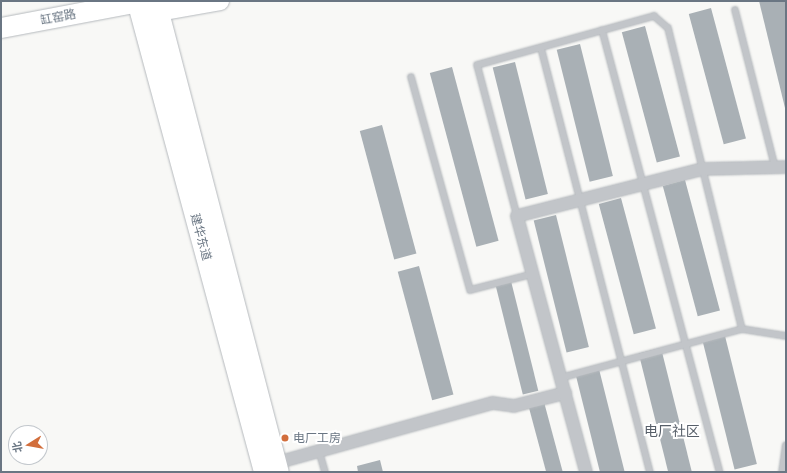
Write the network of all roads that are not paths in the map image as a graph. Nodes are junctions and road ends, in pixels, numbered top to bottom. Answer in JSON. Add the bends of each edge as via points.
{"nodes":[{"id":1,"x":220,"y":1,"type":"edge"},
{"id":2,"x":146,"y":4,"type":"edge"},
{"id":3,"x":735,"y":10,"type":"dead end"},
{"id":4,"x":1,"y":28,"type":"edge"},
{"id":5,"x":602,"y":30,"type":"junction"},
{"id":6,"x":541,"y":48,"type":"junction"},
{"id":7,"x":411,"y":76,"type":"dead end"},
{"id":8,"x":780,"y":167,"type":"edge"},
{"id":9,"x":703,"y":169,"type":"junction"},
{"id":10,"x":644,"y":184,"type":"junction"},
{"id":11,"x":580,"y":200,"type":"junction"},
{"id":12,"x":517,"y":216,"type":"junction"},
{"id":13,"x":533,"y":274,"type":"junction"},
{"id":14,"x":742,"y":329,"type":"junction"},
{"id":15,"x":786,"y":336,"type":"edge"},
{"id":16,"x":686,"y":344,"type":"junction"},
{"id":17,"x":622,"y":361,"type":"junction"},
{"id":18,"x":560,"y":378,"type":"junction"},
{"id":19,"x":565,"y":393,"type":"junction"},
{"id":20,"x":786,"y":445,"type":"edge"},
{"id":21,"x":319,"y":451,"type":"junction"},
{"id":22,"x":273,"y":469,"type":"edge"},
{"id":23,"x":325,"y":472,"type":"edge"},
{"id":24,"x":586,"y":472,"type":"edge"},
{"id":25,"x":650,"y":472,"type":"edge"},
{"id":26,"x":720,"y":472,"type":"edge"},
{"id":27,"x":782,"y":472,"type":"edge"}],
"edges":[{"from":1,"to":2,"type":"main road"},
{"from":2,"to":4,"type":"main road","name":"缸窑路"},
{"from":2,"to":22,"type":"main road","name":"建华东道"},
{"from":3,"to":8,"type":"lane"},
{"from":5,"to":6,"type":"lane"},
{"from":5,"to":9,"type":"lane","via":[[654,16],[668,28]]},
{"from":5,"to":10,"type":"lane"},
{"from":6,"to":11,"type":"lane"},
{"from":6,"to":12,"type":"lane","via":[[477,65]]},
{"from":7,"to":13,"type":"lane","via":[[470,290]]},
{"from":8,"to":9,"type":"street"},
{"from":9,"to":10,"type":"street"},
{"from":9,"to":14,"type":"lane"},
{"from":10,"to":11,"type":"street"},
{"from":10,"to":16,"type":"lane"},
{"from":11,"to":12,"type":"street"},
{"from":11,"to":17,"type":"lane"},
{"from":12,"to":13,"type":"street"},
{"from":13,"to":18,"type":"street"},
{"from":14,"to":15,"type":"lane"},
{"from":14,"to":16,"type":"lane"},
{"from":16,"to":17,"type":"lane"},
{"from":16,"to":26,"type":"lane"},
{"from":17,"to":18,"type":"lane"},
{"from":17,"to":25,"type":"lane"},
{"from":18,"to":19,"type":"street"},
{"from":19,"to":21,"type":"street","via":[[514,406],[493,403]]},
{"from":19,"to":24,"type":"street"},
{"from":20,"to":27,"type":"lane"},
{"from":21,"to":22,"type":"street"},
{"from":21,"to":23,"type":"lane"}]}
